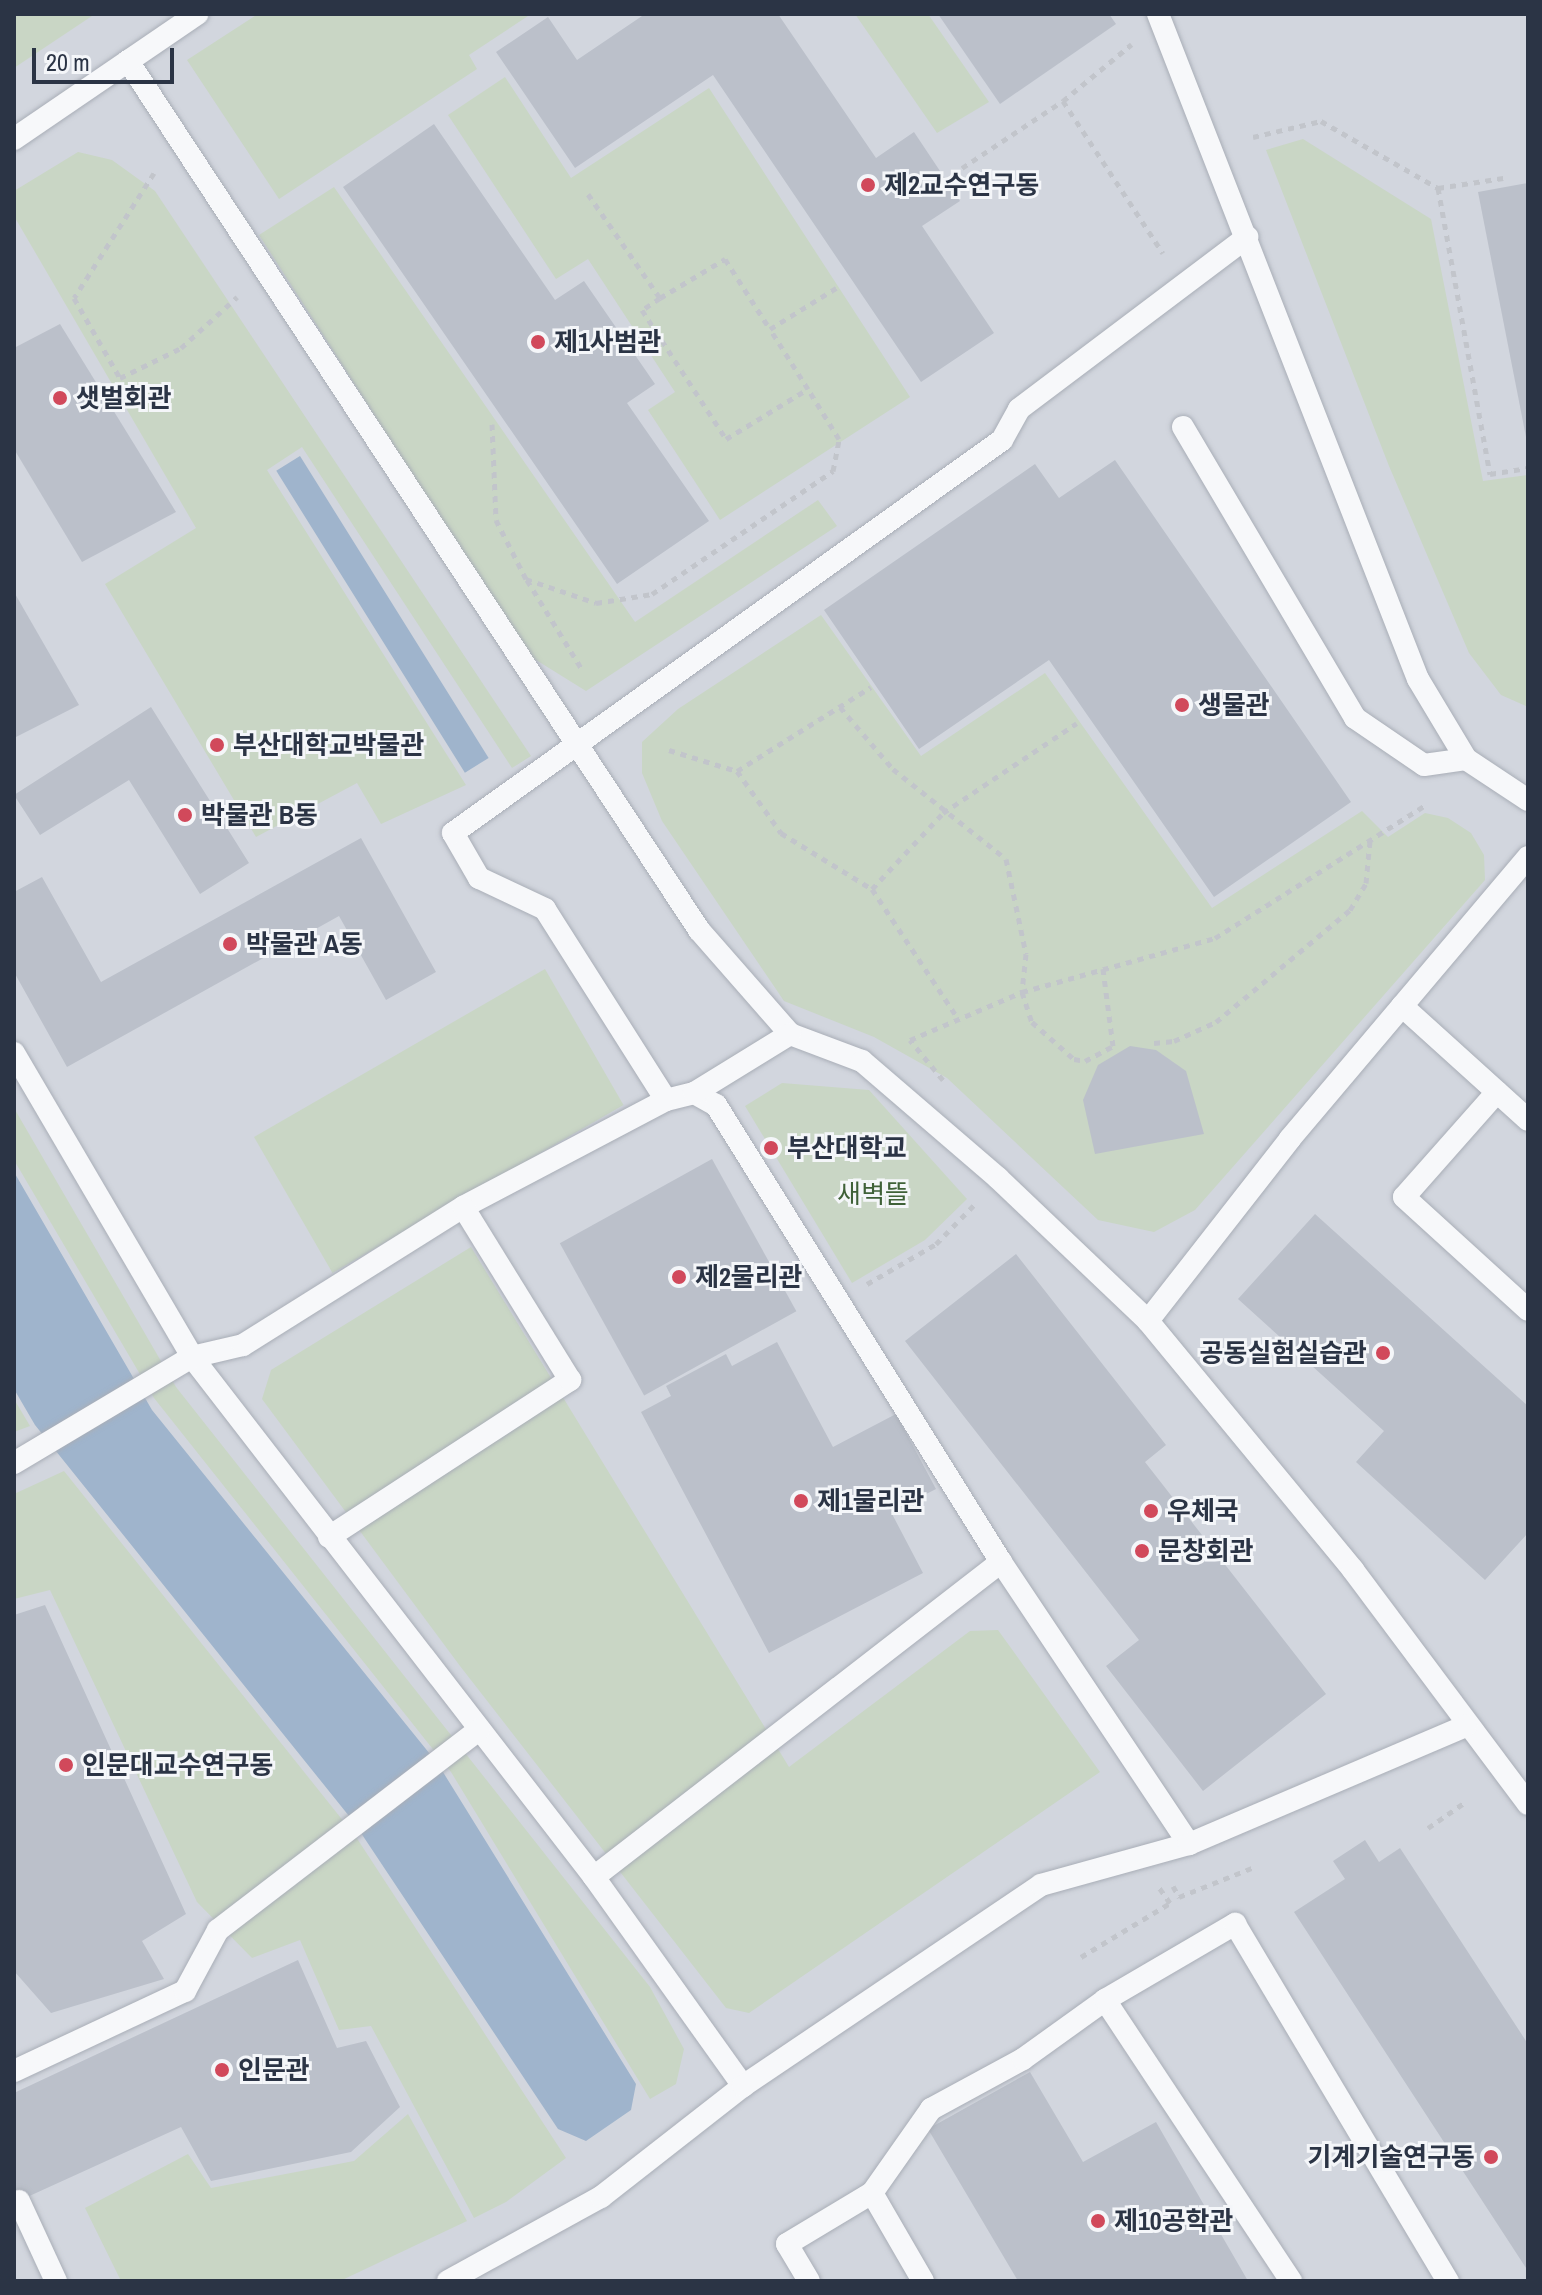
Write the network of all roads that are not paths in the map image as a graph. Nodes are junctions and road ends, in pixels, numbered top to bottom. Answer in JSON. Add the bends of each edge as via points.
{"nodes":[{"id":1,"x":197,"y":14,"type":"edge"},
{"id":2,"x":1159,"y":17,"type":"edge"},
{"id":3,"x":128,"y":61,"type":"junction"},
{"id":4,"x":14,"y":139,"type":"edge"},
{"id":5,"x":1247,"y":237,"type":"junction"},
{"id":6,"x":1183,"y":427,"type":"dead end"},
{"id":7,"x":576,"y":745,"type":"junction"},
{"id":8,"x":1466,"y":759,"type":"junction"},
{"id":9,"x":1528,"y":800,"type":"edge"},
{"id":10,"x":1528,"y":857,"type":"edge"},
{"id":11,"x":1402,"y":1006,"type":"junction"},
{"id":12,"x":790,"y":1034,"type":"junction"},
{"id":13,"x":14,"y":1053,"type":"edge"},
{"id":14,"x":1497,"y":1092,"type":"junction"},
{"id":15,"x":694,"y":1093,"type":"junction"},
{"id":16,"x":666,"y":1100,"type":"junction"},
{"id":17,"x":1528,"y":1120,"type":"edge"},
{"id":18,"x":463,"y":1207,"type":"junction"},
{"id":19,"x":1528,"y":1310,"type":"edge"},
{"id":20,"x":1148,"y":1321,"type":"junction"},
{"id":21,"x":192,"y":1357,"type":"junction"},
{"id":22,"x":14,"y":1463,"type":"edge"},
{"id":23,"x":329,"y":1537,"type":"junction"},
{"id":24,"x":1001,"y":1562,"type":"junction"},
{"id":25,"x":1466,"y":1726,"type":"junction"},
{"id":26,"x":479,"y":1730,"type":"junction"},
{"id":27,"x":1528,"y":1804,"type":"edge"},
{"id":28,"x":1189,"y":1844,"type":"junction"},
{"id":29,"x":594,"y":1877,"type":"junction"},
{"id":30,"x":1105,"y":2000,"type":"junction"},
{"id":31,"x":14,"y":2071,"type":"edge"},
{"id":32,"x":743,"y":2086,"type":"junction"},
{"id":33,"x":872,"y":2193,"type":"junction"},
{"id":34,"x":19,"y":2201,"type":"dead end"},
{"id":35,"x":56,"y":2281,"type":"edge"},
{"id":36,"x":448,"y":2281,"type":"edge"},
{"id":37,"x":809,"y":2281,"type":"edge"},
{"id":38,"x":923,"y":2281,"type":"edge"},
{"id":39,"x":1291,"y":2281,"type":"edge"},
{"id":40,"x":1448,"y":2281,"type":"edge"}],
"edges":[{"from":1,"to":3,"type":"lane"},
{"from":2,"to":5,"type":"lane"},
{"from":3,"to":4,"type":"lane"},
{"from":3,"to":7,"type":"lane"},
{"from":5,"to":7,"type":"lane","via":[[1019,409],[1002,440]]},
{"from":5,"to":8,"type":"lane","via":[[1418,679]]},
{"from":6,"to":8,"type":"lane","via":[[1355,718],[1424,765]]},
{"from":7,"to":12,"type":"lane","via":[[699,930]]},
{"from":7,"to":16,"type":"lane","via":[[453,833],[479,878],[545,909]]},
{"from":8,"to":9,"type":"lane"},
{"from":10,"to":11,"type":"lane"},
{"from":11,"to":14,"type":"lane"},
{"from":11,"to":20,"type":"lane"},
{"from":12,"to":15,"type":"lane"},
{"from":12,"to":20,"type":"lane","via":[[862,1061],[998,1178]]},
{"from":13,"to":21,"type":"lane"},
{"from":14,"to":17,"type":"lane"},
{"from":14,"to":19,"type":"lane","via":[[1404,1197]]},
{"from":15,"to":16,"type":"lane"},
{"from":15,"to":24,"type":"lane","via":[[716,1105]]},
{"from":16,"to":18,"type":"lane"},
{"from":18,"to":21,"type":"lane","via":[[243,1345]]},
{"from":18,"to":23,"type":"lane","via":[[570,1380]]},
{"from":20,"to":25,"type":"lane","via":[[1353,1570]]},
{"from":21,"to":22,"type":"lane"},
{"from":21,"to":23,"type":"lane"},
{"from":23,"to":26,"type":"lane"},
{"from":24,"to":28,"type":"lane"},
{"from":24,"to":29,"type":"lane"},
{"from":25,"to":27,"type":"lane"},
{"from":25,"to":28,"type":"lane"},
{"from":26,"to":29,"type":"lane"},
{"from":26,"to":31,"type":"lane","via":[[353,1821],[218,1930],[185,1991]]},
{"from":28,"to":32,"type":"lane","via":[[1041,1885]]},
{"from":29,"to":32,"type":"lane"},
{"from":30,"to":33,"type":"lane","via":[[1023,2059],[931,2109]]},
{"from":30,"to":39,"type":"lane"},
{"from":30,"to":40,"type":"lane","via":[[1235,1924]]},
{"from":32,"to":36,"type":"lane","via":[[601,2197]]},
{"from":33,"to":37,"type":"lane","via":[[787,2244]]},
{"from":33,"to":38,"type":"lane"},
{"from":34,"to":35,"type":"lane"}]}
